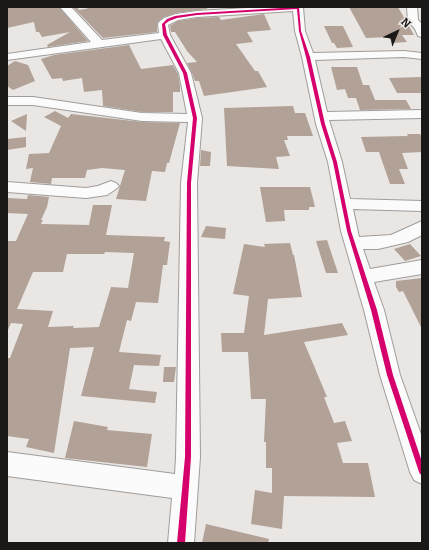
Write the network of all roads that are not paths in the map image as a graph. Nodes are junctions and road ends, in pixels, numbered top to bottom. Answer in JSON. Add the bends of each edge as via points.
{"nodes":[{"id":1,"x":65,"y":7,"type":"edge"},
{"id":2,"x":298,"y":7,"type":"edge"},
{"id":3,"x":412,"y":7,"type":"edge"},
{"id":4,"x":196,"y":10,"type":"edge"},
{"id":5,"x":422,"y":34,"type":"edge"},
{"id":6,"x":165,"y":35,"type":"junction"},
{"id":7,"x":98,"y":44,"type":"junction"},
{"id":8,"x":422,"y":56,"type":"edge"},
{"id":9,"x":7,"y":57,"type":"edge"},
{"id":10,"x":308,"y":57,"type":"junction"},
{"id":11,"x":7,"y":101,"type":"edge"},
{"id":12,"x":422,"y":114,"type":"edge"},
{"id":13,"x":323,"y":116,"type":"junction"},
{"id":14,"x":195,"y":118,"type":"junction"},
{"id":15,"x":111,"y":186,"type":"dead end"},
{"id":16,"x":7,"y":187,"type":"edge"},
{"id":17,"x":344,"y":204,"type":"junction"},
{"id":18,"x":422,"y":206,"type":"edge"},
{"id":19,"x":422,"y":226,"type":"edge"},
{"id":20,"x":353,"y":243,"type":"junction"},
{"id":21,"x":422,"y":267,"type":"edge"},
{"id":22,"x":364,"y":276,"type":"junction"},
{"id":23,"x":7,"y":464,"type":"edge"},
{"id":24,"x":421,"y":466,"type":"edge"},
{"id":25,"x":185,"y":488,"type":"junction"},
{"id":26,"x":181,"y":543,"type":"edge"}],
"edges":[{"from":1,"to":7,"type":"street"},
{"from":2,"to":4,"type":"street"},
{"from":2,"to":10,"type":"street","via":[[300,31]]},
{"from":3,"to":5,"type":"street","via":[[413,21]]},
{"from":4,"to":6,"type":"street","via":[[163,24]]},
{"from":6,"to":7,"type":"street"},
{"from":6,"to":14,"type":"street","via":[[185,73]]},
{"from":7,"to":9,"type":"street"},
{"from":8,"to":10,"type":"street","via":[[404,54]]},
{"from":10,"to":13,"type":"street"},
{"from":11,"to":14,"type":"street","via":[[32,101],[142,117]]},
{"from":12,"to":13,"type":"street"},
{"from":13,"to":17,"type":"street"},
{"from":14,"to":25,"type":"street","via":[[189,183],[188,457]]},
{"from":15,"to":16,"type":"street","via":[[102,191],[86,193]]},
{"from":17,"to":18,"type":"street"},
{"from":17,"to":20,"type":"street"},
{"from":19,"to":20,"type":"street","via":[[402,238],[378,243]]},
{"from":20,"to":22,"type":"street"},
{"from":21,"to":22,"type":"street"},
{"from":22,"to":24,"type":"street","via":[[390,375]]},
{"from":23,"to":25,"type":"street"},
{"from":25,"to":26,"type":"street"}]}
